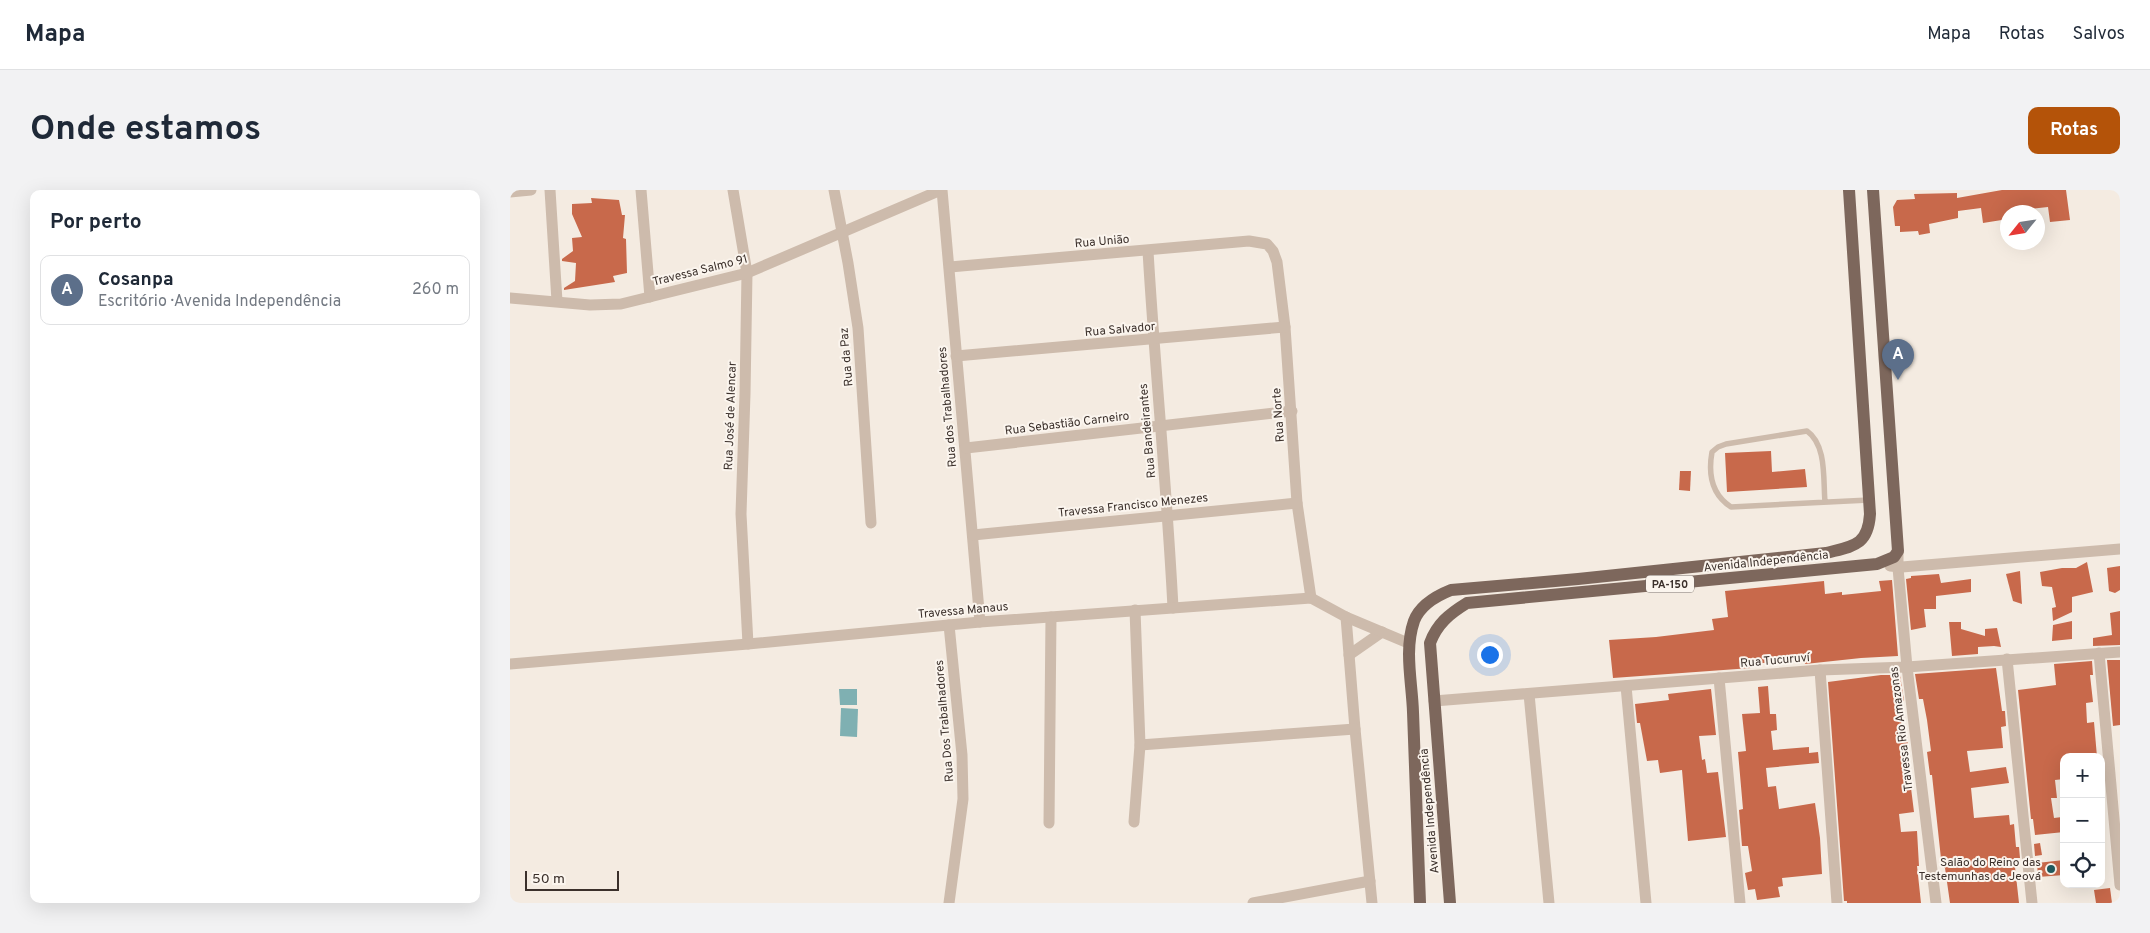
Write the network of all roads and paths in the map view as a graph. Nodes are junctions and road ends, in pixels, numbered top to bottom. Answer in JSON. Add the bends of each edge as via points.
{"nodes":[{"id":1,"x":531,"y":190,"type":"edge"},
{"id":2,"x":550,"y":190,"type":"edge"},
{"id":3,"x":641,"y":190,"type":"edge"},
{"id":4,"x":733,"y":190,"type":"edge"},
{"id":5,"x":834,"y":190,"type":"edge"},
{"id":6,"x":941,"y":190,"type":"edge"},
{"id":7,"x":1849,"y":190,"type":"edge"},
{"id":8,"x":1873,"y":190,"type":"edge"},
{"id":9,"x":510,"y":192,"type":"edge"},
{"id":10,"x":842,"y":232,"type":"junction"},
{"id":11,"x":1256,"y":241,"type":"joint"},
{"id":12,"x":1148,"y":251,"type":"junction"},
{"id":13,"x":950,"y":267,"type":"junction"},
{"id":14,"x":747,"y":273,"type":"junction"},
{"id":15,"x":650,"y":296,"type":"junction"},
{"id":16,"x":510,"y":298,"type":"edge"},
{"id":17,"x":557,"y":301,"type":"junction"},
{"id":18,"x":1285,"y":327,"type":"junction"},
{"id":19,"x":1153,"y":340,"type":"junction"},
{"id":20,"x":956,"y":356,"type":"junction"},
{"id":21,"x":1292,"y":411,"type":"junction"},
{"id":22,"x":1160,"y":426,"type":"junction"},
{"id":23,"x":966,"y":448,"type":"junction"},
{"id":24,"x":1869,"y":500,"type":"junction"},
{"id":25,"x":1825,"y":502,"type":"junction"},
{"id":26,"x":1297,"y":503,"type":"junction"},
{"id":27,"x":1169,"y":515,"type":"junction"},
{"id":28,"x":871,"y":523,"type":"dead end"},
{"id":29,"x":972,"y":535,"type":"junction"},
{"id":30,"x":2120,"y":549,"type":"edge"},
{"id":31,"x":1898,"y":551,"type":"junction"},
{"id":32,"x":1878,"y":564,"type":"junction"},
{"id":33,"x":1898,"y":568,"type":"junction"},
{"id":34,"x":1311,"y":598,"type":"junction"},
{"id":35,"x":1173,"y":608,"type":"junction"},
{"id":36,"x":1135,"y":610,"type":"junction"},
{"id":37,"x":1051,"y":617,"type":"junction"},
{"id":38,"x":1346,"y":617,"type":"junction"},
{"id":39,"x":980,"y":622,"type":"junction"},
{"id":40,"x":948,"y":625,"type":"junction"},
{"id":41,"x":1382,"y":632,"type":"junction"},
{"id":42,"x":1408,"y":643,"type":"junction"},
{"id":43,"x":748,"y":644,"type":"junction"},
{"id":44,"x":2120,"y":652,"type":"edge"},
{"id":45,"x":2100,"y":653,"type":"junction"},
{"id":46,"x":1349,"y":655,"type":"junction"},
{"id":47,"x":2007,"y":659,"type":"junction"},
{"id":48,"x":510,"y":664,"type":"edge"},
{"id":49,"x":1907,"y":667,"type":"junction"},
{"id":50,"x":1820,"y":670,"type":"junction"},
{"id":51,"x":1719,"y":678,"type":"junction"},
{"id":52,"x":1626,"y":686,"type":"junction"},
{"id":53,"x":1528,"y":694,"type":"junction"},
{"id":54,"x":1434,"y":701,"type":"junction"},
{"id":55,"x":1355,"y":728,"type":"junction"},
{"id":56,"x":1140,"y":744,"type":"junction"},
{"id":57,"x":1134,"y":822,"type":"dead end"},
{"id":58,"x":1049,"y":823,"type":"dead end"},
{"id":59,"x":1370,"y":880,"type":"junction"},
{"id":60,"x":2120,"y":885,"type":"edge"},
{"id":61,"x":949,"y":903,"type":"edge"},
{"id":62,"x":1253,"y":903,"type":"edge"},
{"id":63,"x":1372,"y":903,"type":"edge"},
{"id":64,"x":1420,"y":903,"type":"edge"},
{"id":65,"x":1450,"y":903,"type":"edge"},
{"id":66,"x":1549,"y":903,"type":"edge"},
{"id":67,"x":1646,"y":903,"type":"edge"},
{"id":68,"x":1740,"y":903,"type":"edge"},
{"id":69,"x":1837,"y":903,"type":"edge"},
{"id":70,"x":1936,"y":903,"type":"edge"},
{"id":71,"x":2032,"y":903,"type":"edge"}],
"edges":[{"from":1,"to":9,"type":"street"},
{"from":2,"to":17,"type":"street"},
{"from":3,"to":15,"type":"street"},
{"from":4,"to":14,"type":"street","name":"Rua José de Alencar"},
{"from":5,"to":10,"type":"street","name":"Rua da Paz"},
{"from":6,"to":10,"type":"street","name":"Travessa Salmo 91"},
{"from":6,"to":13,"type":"street","name":"Rua dos Trabalhadores"},
{"from":7,"to":24,"type":"main road","name":"Avenida Independência","number":"PA-150"},
{"from":8,"to":31,"type":"main road"},
{"from":10,"to":14,"type":"street","name":"Travessa Salmo 91"},
{"from":10,"to":28,"type":"street","name":"Rua da Paz","via":[[858,328]]},
{"from":11,"to":12,"type":"street","name":"Rua União"},
{"from":11,"to":18,"type":"street","name":"Rua Norte","via":[[1267,244],[1275,256]]},
{"from":12,"to":13,"type":"street","name":"Rua União"},
{"from":12,"to":19,"type":"street","name":"Rua Bandeirantes"},
{"from":13,"to":20,"type":"street","name":"Rua dos Trabalhadores"},
{"from":14,"to":15,"type":"street","name":"Travessa Salmo 91"},
{"from":14,"to":43,"type":"street","name":"Rua José de Alencar","via":[[741,514]]},
{"from":15,"to":17,"type":"street","name":"Travessa Salmo 91","via":[[621,304]]},
{"from":16,"to":17,"type":"street","name":"Travessa Salmo 91"},
{"from":18,"to":19,"type":"street","name":"Rua Salvador"},
{"from":18,"to":21,"type":"street","name":"Rua Norte"},
{"from":19,"to":20,"type":"street","name":"Rua Salvador"},
{"from":19,"to":22,"type":"street","name":"Rua Bandeirantes"},
{"from":20,"to":23,"type":"street","name":"Rua dos Trabalhadores"},
{"from":21,"to":22,"type":"street","name":"Rua Sebastião Carneiro"},
{"from":21,"to":26,"type":"street","name":"Rua Norte"},
{"from":22,"to":23,"type":"street","name":"Rua Sebastião Carneiro"},
{"from":22,"to":27,"type":"street","name":"Rua Bandeirantes"},
{"from":23,"to":29,"type":"street","name":"Rua dos Trabalhadores"},
{"from":24,"to":25,"type":"lane"},
{"from":24,"to":42,"type":"main road","name":"Avenida Independência","number":"PA-150","via":[[1869,528],[1856,545],[1826,554],[1451,590],[1424,606],[1415,619]]},
{"from":25,"to":25,"type":"lane","via":[[1731,507],[1720,499],[1713,487],[1712,452],[1726,444],[1807,432],[1813,436],[1821,454]]},
{"from":26,"to":27,"type":"street","name":"Travessa Francisco Menezes"},
{"from":26,"to":34,"type":"street","name":"Rua Norte"},
{"from":27,"to":29,"type":"street","name":"Travessa Francisco Menezes"},
{"from":27,"to":35,"type":"street","name":"Rua Bandeirantes"},
{"from":29,"to":39,"type":"street","name":"Rua dos Trabalhadores"},
{"from":30,"to":33,"type":"street"},
{"from":31,"to":32,"type":"main road","name":"Avenida Independência","number":"PA-150"},
{"from":31,"to":33,"type":"street","name":"Travessa Rio Amazonas"},
{"from":32,"to":33,"type":"street"},
{"from":32,"to":54,"type":"main road","name":"Avenida Independência","number":"PA-150","via":[[1466,603],[1443,620],[1430,643]]},
{"from":33,"to":49,"type":"street","name":"Travessa Rio Amazonas"},
{"from":34,"to":35,"type":"street","name":"Travessa Manaus"},
{"from":34,"to":38,"type":"street"},
{"from":35,"to":36,"type":"street","name":"Travessa Manaus"},
{"from":36,"to":37,"type":"street","name":"Travessa Manaus"},
{"from":36,"to":56,"type":"street"},
{"from":37,"to":39,"type":"street","name":"Travessa Manaus"},
{"from":37,"to":58,"type":"street"},
{"from":38,"to":41,"type":"street"},
{"from":38,"to":46,"type":"street"},
{"from":39,"to":40,"type":"street","name":"Travessa Manaus"},
{"from":40,"to":43,"type":"street","name":"Travessa Manaus"},
{"from":40,"to":61,"type":"street","name":"Rua Dos Trabalhadores","via":[[962,755],[963,799]]},
{"from":41,"to":42,"type":"street"},
{"from":41,"to":46,"type":"street"},
{"from":42,"to":64,"type":"main road","name":"Avenida Independência","number":"PA-150"},
{"from":43,"to":48,"type":"street","name":"Travessa Manaus"},
{"from":44,"to":45,"type":"street","name":"Rua Tucuruví"},
{"from":45,"to":47,"type":"street","name":"Rua Tucuruví"},
{"from":45,"to":60,"type":"street"},
{"from":46,"to":55,"type":"street"},
{"from":47,"to":49,"type":"street","name":"Rua Tucuruví"},
{"from":47,"to":71,"type":"street"},
{"from":49,"to":50,"type":"street","name":"Rua Tucuruví"},
{"from":49,"to":70,"type":"street","name":"Travessa Rio Amazonas"},
{"from":50,"to":51,"type":"street","name":"Rua Tucuruví"},
{"from":50,"to":69,"type":"street"},
{"from":51,"to":52,"type":"street","name":"Rua Tucuruví"},
{"from":51,"to":68,"type":"street"},
{"from":52,"to":53,"type":"street","name":"Rua Tucuruví"},
{"from":52,"to":67,"type":"street"},
{"from":53,"to":54,"type":"street","name":"Rua Tucuruví"},
{"from":53,"to":66,"type":"street"},
{"from":54,"to":65,"type":"main road","name":"Avenida Independência","number":"PA-150"},
{"from":55,"to":56,"type":"street"},
{"from":55,"to":59,"type":"street"},
{"from":56,"to":57,"type":"street"},
{"from":59,"to":62,"type":"street"},
{"from":59,"to":63,"type":"street"}]}
